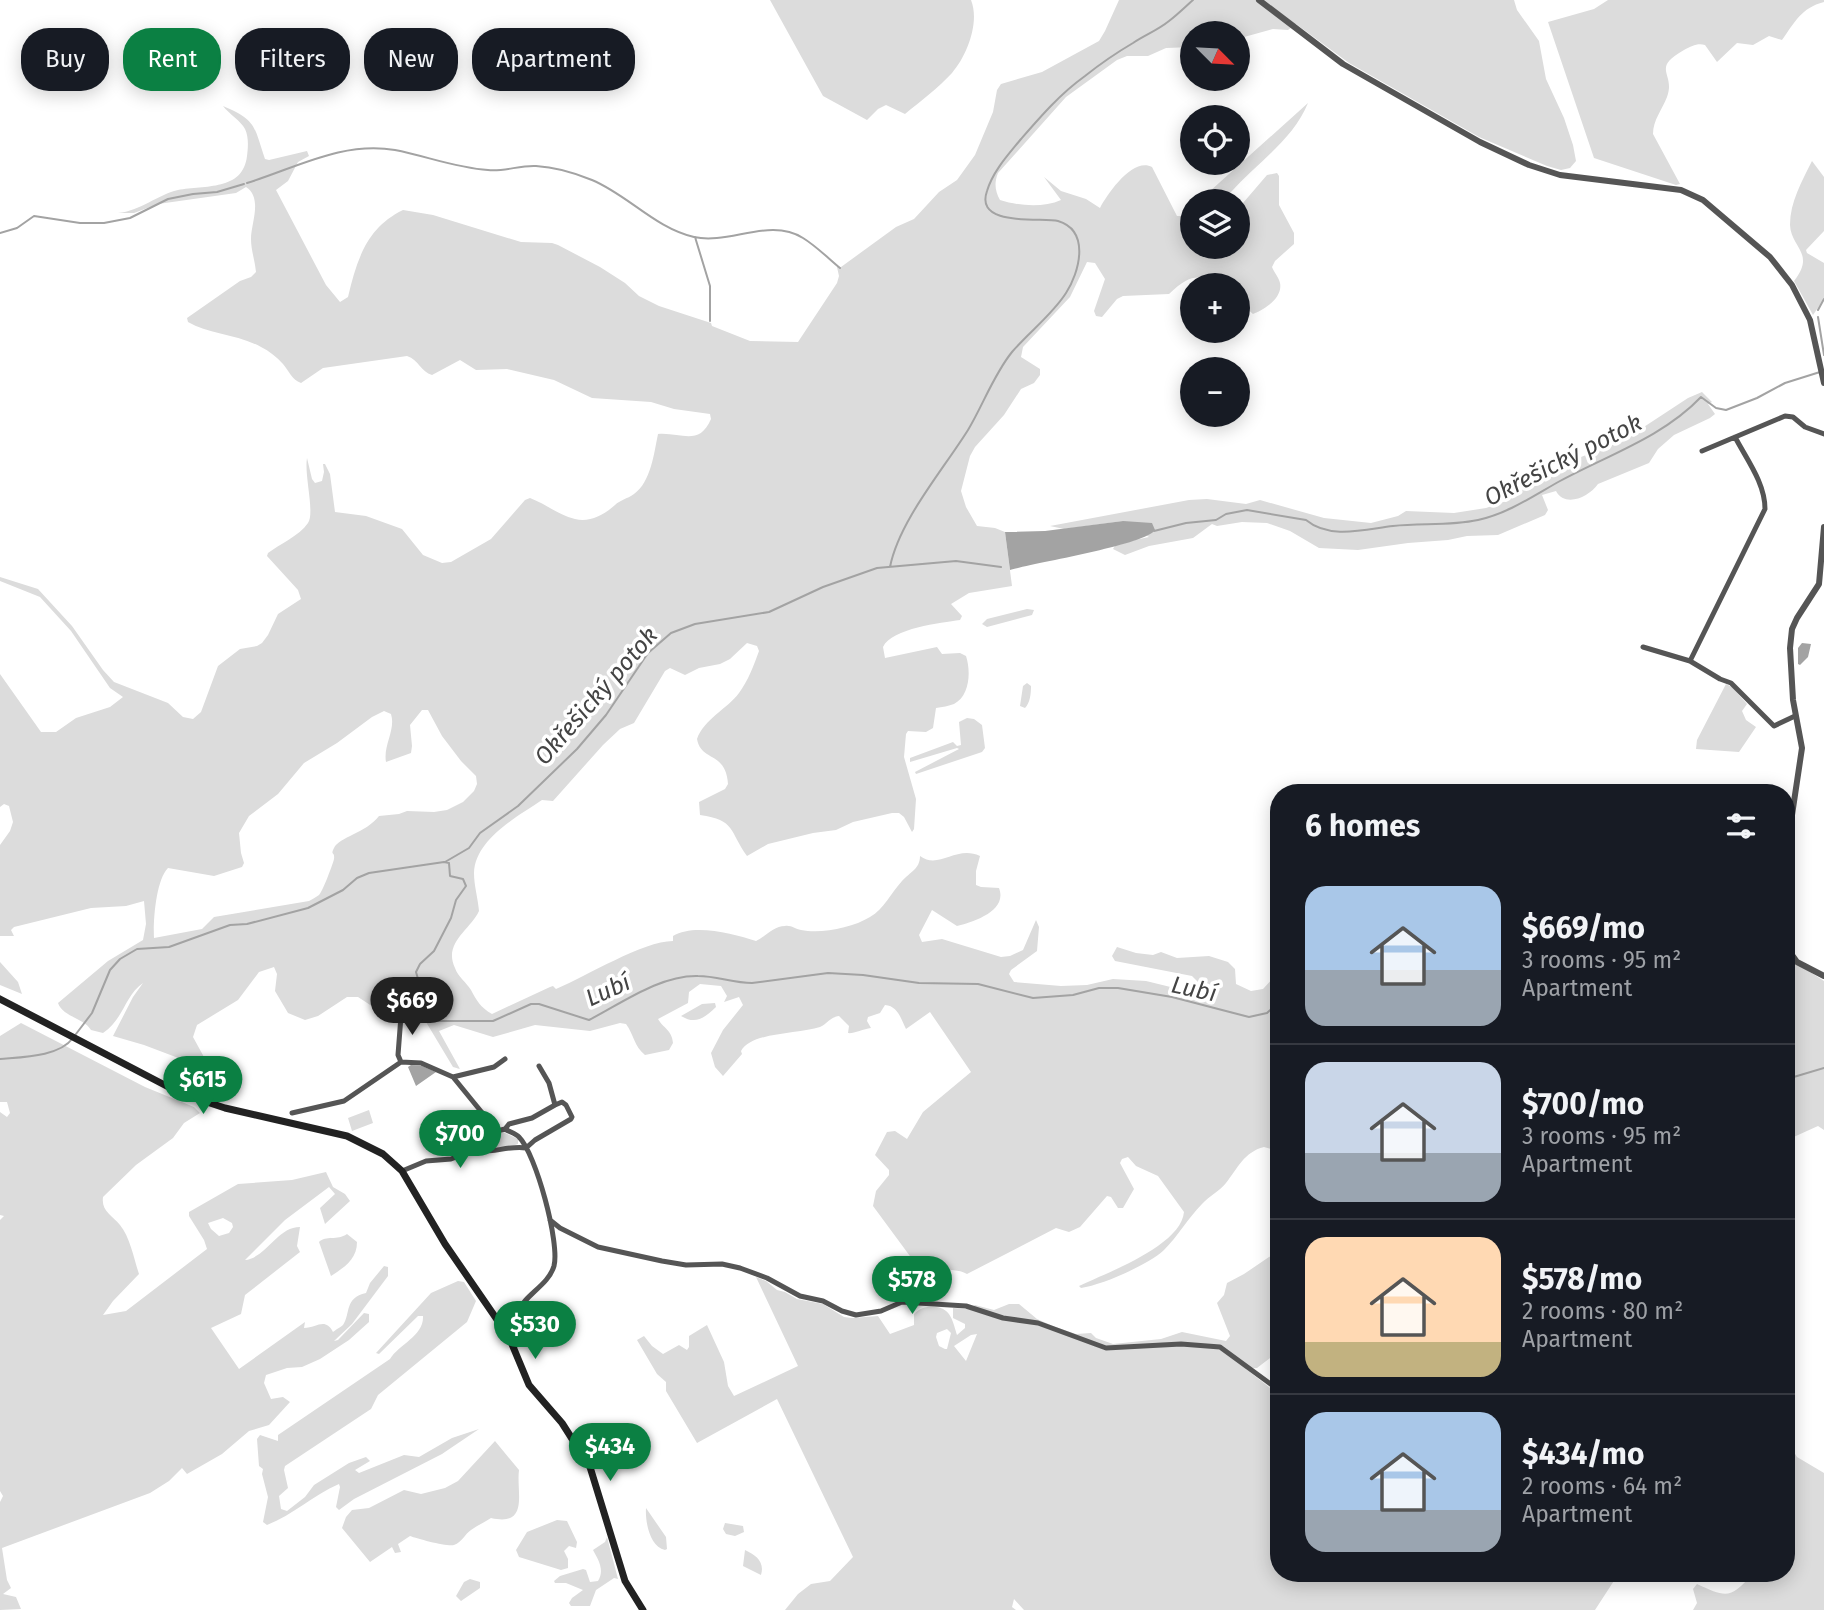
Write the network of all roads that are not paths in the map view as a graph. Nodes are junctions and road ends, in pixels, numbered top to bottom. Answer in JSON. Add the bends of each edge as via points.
{"nodes":[{"id":1,"x":1259,"y":0,"type":"edge"},
{"id":2,"x":1821,"y":347,"type":"edge"},
{"id":3,"x":1823,"y":376,"type":"edge"},
{"id":4,"x":1824,"y":434,"type":"edge"},
{"id":5,"x":1735,"y":437,"type":"junction"},
{"id":6,"x":1702,"y":451,"type":"dead end"},
{"id":7,"x":1824,"y":527,"type":"edge"},
{"id":8,"x":1643,"y":647,"type":"dead end"},
{"id":9,"x":1690,"y":661,"type":"junction"},
{"id":10,"x":1795,"y":716,"type":"junction"},
{"id":11,"x":1795,"y":795,"type":"edge"},
{"id":12,"x":1795,"y":959,"type":"edge"},
{"id":13,"x":1824,"y":976,"type":"edge"},
{"id":14,"x":0,"y":999,"type":"edge"},
{"id":15,"x":401,"y":1016,"type":"dead end"},
{"id":16,"x":505,"y":1059,"type":"dead end"},
{"id":17,"x":401,"y":1062,"type":"junction"},
{"id":18,"x":539,"y":1066,"type":"dead end"},
{"id":19,"x":453,"y":1077,"type":"junction"},
{"id":20,"x":555,"y":1105,"type":"junction"},
{"id":21,"x":292,"y":1113,"type":"dead end"},
{"id":22,"x":505,"y":1129,"type":"junction"},
{"id":23,"x":497,"y":1132,"type":"junction"},
{"id":24,"x":526,"y":1147,"type":"junction"},
{"id":25,"x":472,"y":1151,"type":"junction"},
{"id":26,"x":402,"y":1171,"type":"junction"},
{"id":27,"x":550,"y":1220,"type":"junction"},
{"id":28,"x":514,"y":1349,"type":"junction"},
{"id":29,"x":1270,"y":1383,"type":"edge"},
{"id":30,"x":643,"y":1610,"type":"edge"}],
"edges":[{"from":1,"to":2,"type":"street","via":[[1343,64],[1517,160],[1560,175],[1681,191],[1703,200],[1770,257],[1792,285]]},
{"from":2,"to":3,"type":"street"},
{"from":4,"to":5,"type":"street","via":[[1785,416]]},
{"from":5,"to":6,"type":"street"},
{"from":5,"to":9,"type":"street","via":[[1765,494],[1765,509]]},
{"from":7,"to":10,"type":"street","via":[[1819,584],[1792,629]]},
{"from":8,"to":9,"type":"street"},
{"from":9,"to":10,"type":"street","via":[[1731,683],[1774,726]]},
{"from":10,"to":11,"type":"street","via":[[1802,748]]},
{"from":12,"to":13,"type":"street"},
{"from":14,"to":26,"type":"main road","via":[[164,1087],[197,1100],[347,1136],[383,1154]]},
{"from":15,"to":17,"type":"street"},
{"from":16,"to":19,"type":"street","via":[[494,1067]]},
{"from":17,"to":19,"type":"street","via":[[421,1063]]},
{"from":17,"to":21,"type":"street","via":[[344,1101]]},
{"from":18,"to":20,"type":"street"},
{"from":19,"to":23,"type":"street"},
{"from":20,"to":22,"type":"street"},
{"from":20,"to":24,"type":"street","via":[[566,1105],[571,1119]]},
{"from":22,"to":23,"type":"street"},
{"from":22,"to":24,"type":"street"},
{"from":23,"to":25,"type":"street"},
{"from":24,"to":25,"type":"street"},
{"from":24,"to":27,"type":"street"},
{"from":25,"to":26,"type":"street"},
{"from":26,"to":28,"type":"main road"},
{"from":27,"to":28,"type":"street","via":[[554,1265],[549,1278],[518,1312]]},
{"from":27,"to":29,"type":"street","via":[[598,1247],[662,1262],[740,1268],[856,1315],[902,1302],[966,1306],[1038,1323],[1106,1348],[1208,1345],[1220,1347]]},
{"from":28,"to":30,"type":"main road","via":[[529,1385],[562,1423],[590,1467],[625,1581]]}]}
